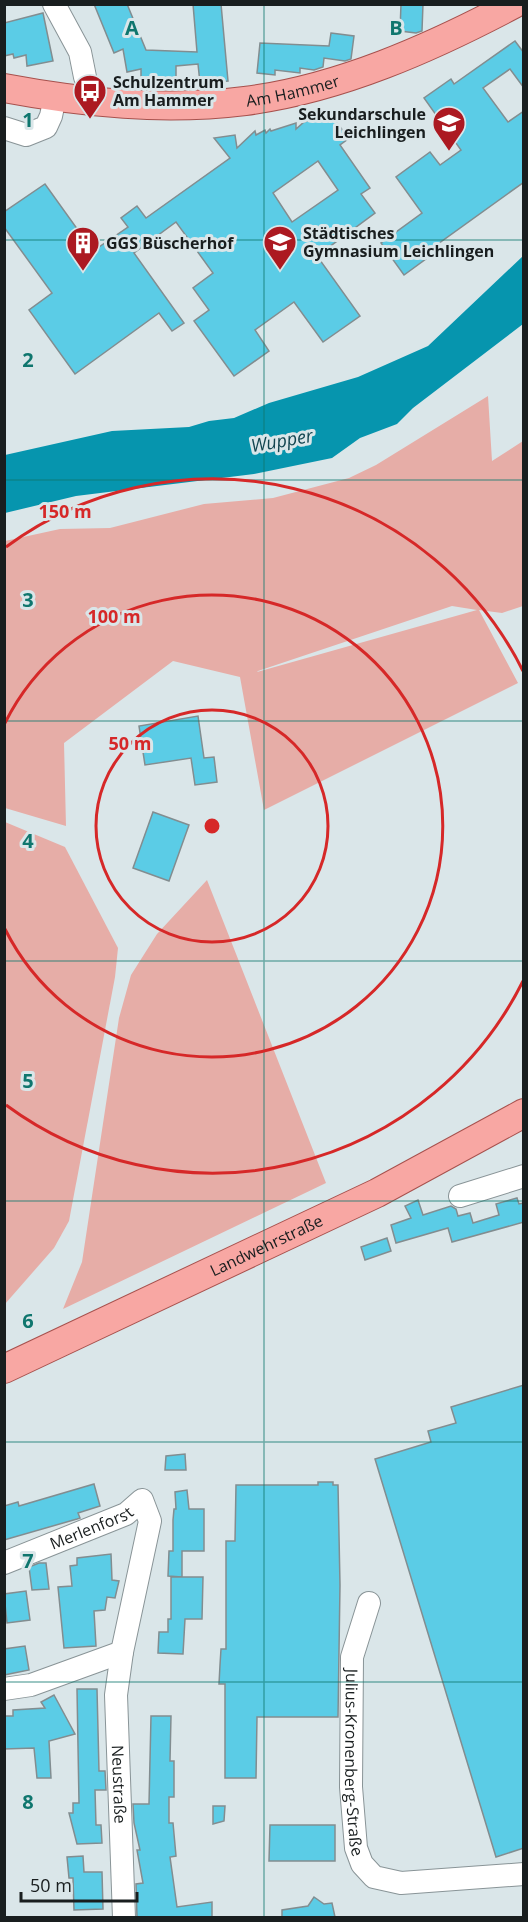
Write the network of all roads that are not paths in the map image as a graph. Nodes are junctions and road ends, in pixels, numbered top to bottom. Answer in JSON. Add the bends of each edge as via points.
{"nodes":[{"id":1,"x":54,"y":4,"type":"edge"},
{"id":2,"x":514,"y":4,"type":"edge"},
{"id":3,"x":85,"y":77,"type":"dead end"},
{"id":4,"x":5,"y":89,"type":"edge"},
{"id":5,"x":55,"y":97,"type":"junction"},
{"id":6,"x":4,"y":128,"type":"edge"},
{"id":7,"x":524,"y":1113,"type":"edge"},
{"id":8,"x":524,"y":1176,"type":"edge"},
{"id":9,"x":460,"y":1196,"type":"dead end"},
{"id":10,"x":4,"y":1369,"type":"edge"},
{"id":11,"x":142,"y":1500,"type":"joint"},
{"id":12,"x":4,"y":1563,"type":"edge"},
{"id":13,"x":369,"y":1603,"type":"dead end"},
{"id":14,"x":122,"y":1652,"type":"junction"},
{"id":15,"x":4,"y":1689,"type":"edge"},
{"id":16,"x":524,"y":1874,"type":"edge"},
{"id":17,"x":123,"y":1917,"type":"edge"}],
"edges":[{"from":1,"to":3,"type":"street","via":[[80,52]]},
{"from":2,"to":5,"type":"main road","name":"Am Hammer","via":[[371,69],[292,92],[246,101],[174,106]]},
{"from":4,"to":5,"type":"main road","name":"Am Hammer"},
{"from":5,"to":6,"type":"street","via":[[46,127],[26,135]]},
{"from":7,"to":10,"type":"main road","name":"Landwehrstraße","via":[[377,1193]]},
{"from":8,"to":9,"type":"street"},
{"from":11,"to":12,"type":"street","name":"Merlenforst","via":[[126,1514]]},
{"from":11,"to":14,"type":"street","name":"Neustraße","via":[[150,1521]]},
{"from":13,"to":16,"type":"street","name":"Julius-Kronenberg-Straße","via":[[352,1657],[351,1788],[356,1848],[362,1864],[374,1876],[401,1883]]},
{"from":14,"to":15,"type":"street","via":[[31,1685]]},
{"from":14,"to":17,"type":"street","name":"Neustraße","via":[[116,1695]]}]}
